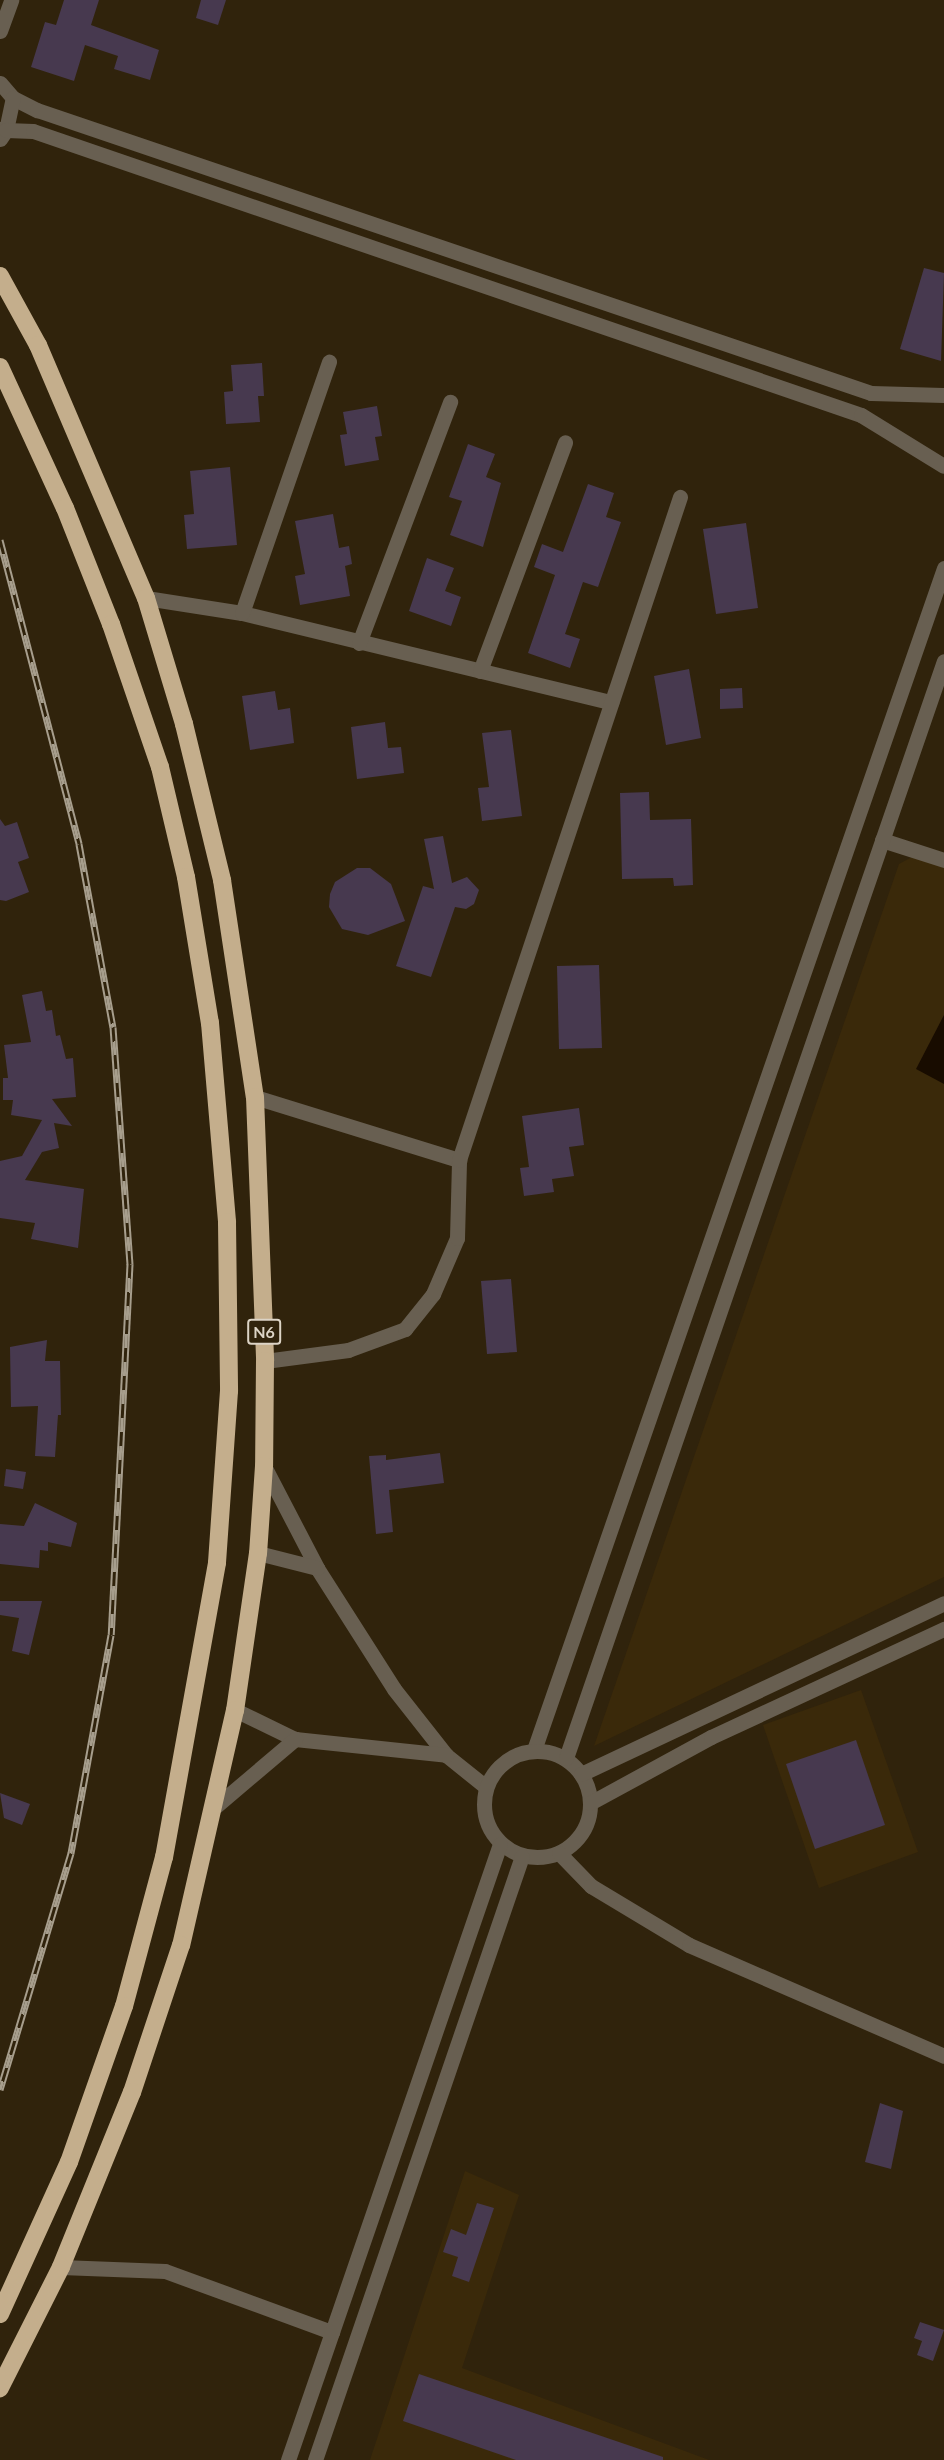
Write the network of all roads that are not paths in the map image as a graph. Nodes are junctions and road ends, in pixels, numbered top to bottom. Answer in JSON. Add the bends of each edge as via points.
{"nodes":[{"id":1,"x":11,"y":0,"type":"edge"},
{"id":2,"x":0,"y":31,"type":"edge"},
{"id":3,"x":0,"y":83,"type":"edge"},
{"id":4,"x":13,"y":98,"type":"junction"},
{"id":5,"x":2,"y":133,"type":"edge"},
{"id":6,"x":0,"y":276,"type":"edge"},
{"id":7,"x":724,"y":343,"type":"junction"},
{"id":8,"x":328,"y":362,"type":"dead end"},
{"id":9,"x":716,"y":365,"type":"junction"},
{"id":10,"x":0,"y":367,"type":"edge"},
{"id":11,"x":944,"y":395,"type":"edge"},
{"id":12,"x":450,"y":402,"type":"dead end"},
{"id":13,"x":565,"y":442,"type":"dead end"},
{"id":14,"x":944,"y":466,"type":"edge"},
{"id":15,"x":680,"y":497,"type":"dead end"},
{"id":16,"x":944,"y":568,"type":"edge"},
{"id":17,"x":146,"y":598,"type":"junction"},
{"id":18,"x":242,"y":614,"type":"junction"},
{"id":19,"x":359,"y":643,"type":"junction"},
{"id":20,"x":944,"y":661,"type":"edge"},
{"id":21,"x":480,"y":671,"type":"junction"},
{"id":22,"x":611,"y":702,"type":"junction"},
{"id":23,"x":882,"y":840,"type":"junction"},
{"id":24,"x":944,"y":860,"type":"edge"},
{"id":25,"x":255,"y":1097,"type":"junction"},
{"id":26,"x":459,"y":1160,"type":"junction"},
{"id":27,"x":265,"y":1361,"type":"junction"},
{"id":28,"x":264,"y":1466,"type":"junction"},
{"id":29,"x":258,"y":1553,"type":"junction"},
{"id":30,"x":317,"y":1568,"type":"junction"},
{"id":31,"x":944,"y":1603,"type":"edge"},
{"id":32,"x":944,"y":1629,"type":"edge"},
{"id":33,"x":235,"y":1710,"type":"junction"},
{"id":34,"x":295,"y":1739,"type":"junction"},
{"id":35,"x":534,"y":1750,"type":"junction"},
{"id":36,"x":446,"y":1755,"type":"junction"},
{"id":37,"x":566,"y":1758,"type":"junction"},
{"id":38,"x":581,"y":1774,"type":"junction"},
{"id":39,"x":486,"y":1787,"type":"junction"},
{"id":40,"x":590,"y":1803,"type":"junction"},
{"id":41,"x":216,"y":1806,"type":"junction"},
{"id":42,"x":500,"y":1844,"type":"junction"},
{"id":43,"x":559,"y":1853,"type":"junction"},
{"id":44,"x":522,"y":1856,"type":"junction"},
{"id":45,"x":944,"y":2056,"type":"edge"},
{"id":46,"x":61,"y":2267,"type":"junction"},
{"id":47,"x":0,"y":2314,"type":"edge"},
{"id":48,"x":332,"y":2332,"type":"junction"},
{"id":49,"x":0,"y":2388,"type":"edge"},
{"id":50,"x":288,"y":2460,"type":"edge"},
{"id":51,"x":315,"y":2460,"type":"edge"}],
"edges":[{"from":1,"to":2,"type":"street"},
{"from":3,"to":4,"type":"street"},
{"from":4,"to":5,"type":"street"},
{"from":4,"to":7,"type":"street","via":[[49,114]]},
{"from":5,"to":9,"type":"street","via":[[33,131]]},
{"from":6,"to":17,"type":"highway","number":"N6","via":[[38,345]]},
{"from":7,"to":9,"type":"street"},
{"from":7,"to":11,"type":"street","via":[[871,393]]},
{"from":8,"to":18,"type":"street"},
{"from":9,"to":14,"type":"street","via":[[861,415]]},
{"from":10,"to":47,"type":"highway","number":"N6","via":[[65,508],[111,624],[160,767],[186,877],[210,1023],[227,1222],[229,1391],[217,1563],[164,1857],[124,2006],[69,2162]]},
{"from":12,"to":19,"type":"street"},
{"from":13,"to":21,"type":"street"},
{"from":15,"to":22,"type":"street"},
{"from":16,"to":35,"type":"street"},
{"from":17,"to":18,"type":"street"},
{"from":17,"to":25,"type":"highway","number":"N6","via":[[184,724],[222,880]]},
{"from":18,"to":19,"type":"street"},
{"from":19,"to":21,"type":"street"},
{"from":20,"to":23,"type":"street"},
{"from":21,"to":22,"type":"street"},
{"from":22,"to":26,"type":"street"},
{"from":23,"to":24,"type":"street"},
{"from":23,"to":37,"type":"street"},
{"from":25,"to":26,"type":"street"},
{"from":25,"to":27,"type":"highway","number":"N6"},
{"from":26,"to":27,"type":"street","via":[[458,1238],[433,1294],[405,1329],[348,1350]]},
{"from":27,"to":28,"type":"highway","number":"N6"},
{"from":28,"to":29,"type":"highway","number":"N6"},
{"from":28,"to":30,"type":"street"},
{"from":29,"to":30,"type":"street"},
{"from":29,"to":33,"type":"highway","number":"N6"},
{"from":30,"to":36,"type":"street","via":[[394,1689]]},
{"from":31,"to":38,"type":"street"},
{"from":32,"to":40,"type":"street","via":[[711,1737]]},
{"from":33,"to":34,"type":"street"},
{"from":33,"to":41,"type":"highway","number":"N6"},
{"from":34,"to":36,"type":"street"},
{"from":34,"to":41,"type":"street"},
{"from":35,"to":37,"type":"street"},
{"from":35,"to":39,"type":"street","via":[[504,1761]]},
{"from":36,"to":39,"type":"street"},
{"from":37,"to":38,"type":"street"},
{"from":38,"to":40,"type":"street"},
{"from":39,"to":42,"type":"street","via":[[485,1818]]},
{"from":40,"to":43,"type":"street","via":[[582,1833]]},
{"from":41,"to":46,"type":"highway","number":"N6","via":[[181,1945],[132,2092]]},
{"from":42,"to":44,"type":"street"},
{"from":42,"to":48,"type":"street"},
{"from":43,"to":44,"type":"street","via":[[541,1858]]},
{"from":43,"to":45,"type":"street","via":[[591,1886],[689,1945]]},
{"from":44,"to":51,"type":"street"},
{"from":46,"to":48,"type":"street","via":[[165,2271]]},
{"from":46,"to":49,"type":"highway","number":"N6"},
{"from":48,"to":50,"type":"street"}]}
